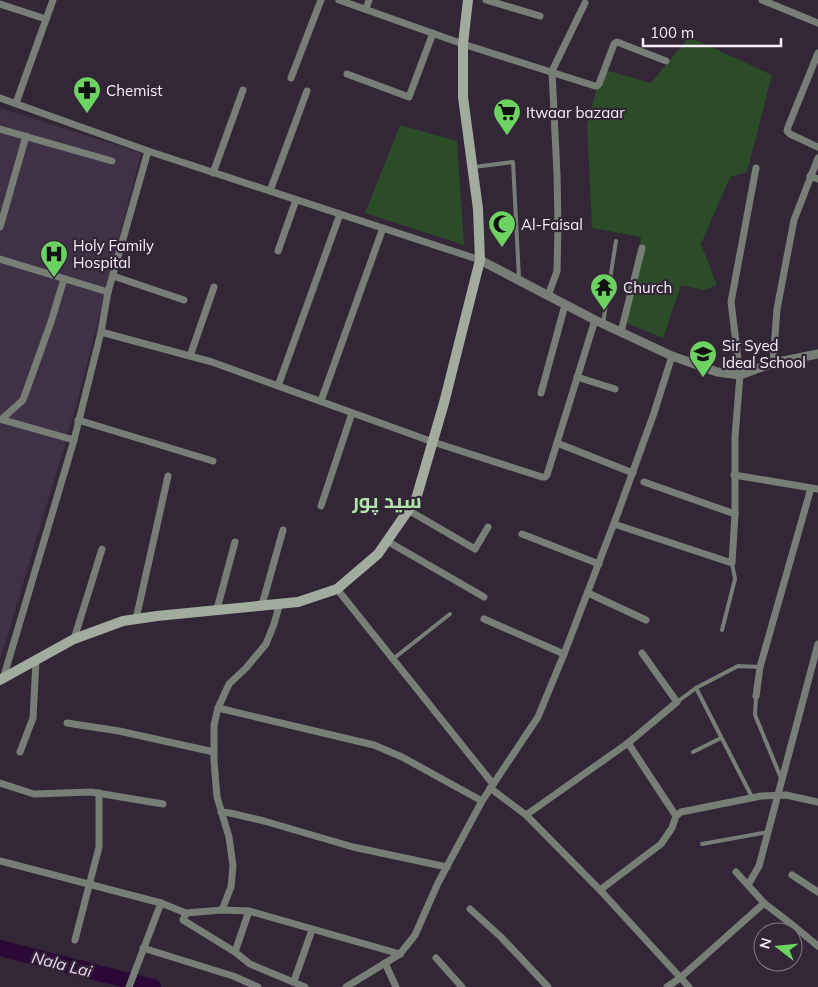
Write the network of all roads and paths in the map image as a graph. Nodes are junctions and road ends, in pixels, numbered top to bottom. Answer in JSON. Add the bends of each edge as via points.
{"nodes":[{"id":1,"x":53,"y":0,"type":"edge"},
{"id":2,"x":321,"y":0,"type":"edge"},
{"id":3,"x":339,"y":0,"type":"edge"},
{"id":4,"x":369,"y":0,"type":"edge"},
{"id":5,"x":468,"y":0,"type":"edge"},
{"id":6,"x":486,"y":0,"type":"edge"},
{"id":7,"x":762,"y":0,"type":"edge"},
{"id":8,"x":585,"y":3,"type":"dead end"},
{"id":9,"x":0,"y":4,"type":"edge"},
{"id":10,"x":366,"y":9,"type":"junction"},
{"id":11,"x":540,"y":16,"type":"dead end"},
{"id":12,"x":46,"y":19,"type":"junction"},
{"id":13,"x":818,"y":23,"type":"edge"},
{"id":14,"x":433,"y":33,"type":"junction"},
{"id":15,"x":463,"y":44,"type":"junction"},
{"id":16,"x":818,"y":53,"type":"edge"},
{"id":17,"x":666,"y":61,"type":"dead end"},
{"id":18,"x":552,"y":71,"type":"junction"},
{"id":19,"x":347,"y":74,"type":"dead end"},
{"id":20,"x":291,"y":78,"type":"dead end"},
{"id":21,"x":243,"y":90,"type":"dead end"},
{"id":22,"x":307,"y":91,"type":"dead end"},
{"id":23,"x":0,"y":98,"type":"edge"},
{"id":24,"x":16,"y":103,"type":"junction"},
{"id":25,"x":0,"y":129,"type":"edge"},
{"id":26,"x":26,"y":136,"type":"junction"},
{"id":27,"x":818,"y":147,"type":"edge"},
{"id":28,"x":148,"y":152,"type":"junction"},
{"id":29,"x":818,"y":158,"type":"edge"},
{"id":30,"x":112,"y":161,"type":"dead end"},
{"id":31,"x":473,"y":167,"type":"junction"},
{"id":32,"x":756,"y":168,"type":"dead end"},
{"id":33,"x":212,"y":172,"type":"junction"},
{"id":34,"x":810,"y":176,"type":"junction"},
{"id":35,"x":818,"y":179,"type":"edge"},
{"id":36,"x":270,"y":191,"type":"junction"},
{"id":37,"x":296,"y":200,"type":"junction"},
{"id":38,"x":340,"y":214,"type":"junction"},
{"id":39,"x":0,"y":227,"type":"edge"},
{"id":40,"x":383,"y":228,"type":"junction"},
{"id":41,"x":616,"y":241,"type":"dead end"},
{"id":42,"x":642,"y":248,"type":"dead end"},
{"id":43,"x":278,"y":251,"type":"dead end"},
{"id":44,"x":0,"y":259,"type":"edge"},
{"id":45,"x":480,"y":260,"type":"junction"},
{"id":46,"x":113,"y":276,"type":"junction"},
{"id":47,"x":64,"y":279,"type":"junction"},
{"id":48,"x":519,"y":281,"type":"junction"},
{"id":49,"x":214,"y":287,"type":"dead end"},
{"id":50,"x":108,"y":292,"type":"junction"},
{"id":51,"x":548,"y":296,"type":"junction"},
{"id":52,"x":184,"y":300,"type":"dead end"},
{"id":53,"x":564,"y":305,"type":"junction"},
{"id":54,"x":599,"y":322,"type":"junction"},
{"id":55,"x":101,"y":332,"type":"junction"},
{"id":56,"x":621,"y":332,"type":"junction"},
{"id":57,"x":818,"y":354,"type":"edge"},
{"id":58,"x":190,"y":356,"type":"junction"},
{"id":59,"x":672,"y":356,"type":"junction"},
{"id":60,"x":773,"y":363,"type":"junction"},
{"id":61,"x":740,"y":375,"type":"junction"},
{"id":62,"x":578,"y":377,"type":"junction"},
{"id":63,"x":278,"y":386,"type":"junction"},
{"id":64,"x":615,"y":390,"type":"dead end"},
{"id":65,"x":541,"y":393,"type":"dead end"},
{"id":66,"x":321,"y":401,"type":"junction"},
{"id":67,"x":352,"y":413,"type":"junction"},
{"id":68,"x":1,"y":419,"type":"edge"},
{"id":69,"x":78,"y":420,"type":"junction"},
{"id":70,"x":74,"y":440,"type":"junction"},
{"id":71,"x":433,"y":442,"type":"junction"},
{"id":72,"x":556,"y":443,"type":"junction"},
{"id":73,"x":213,"y":461,"type":"dead end"},
{"id":74,"x":632,"y":473,"type":"junction"},
{"id":75,"x":734,"y":475,"type":"junction"},
{"id":76,"x":168,"y":476,"type":"dead end"},
{"id":77,"x":644,"y":482,"type":"dead end"},
{"id":78,"x":815,"y":488,"type":"edge"},
{"id":79,"x":321,"y":506,"type":"dead end"},
{"id":80,"x":408,"y":510,"type":"junction"},
{"id":81,"x":735,"y":514,"type":"junction"},
{"id":82,"x":614,"y":524,"type":"junction"},
{"id":83,"x":488,"y":527,"type":"dead end"},
{"id":84,"x":283,"y":530,"type":"dead end"},
{"id":85,"x":522,"y":534,"type":"dead end"},
{"id":86,"x":387,"y":541,"type":"junction"},
{"id":87,"x":235,"y":542,"type":"dead end"},
{"id":88,"x":102,"y":549,"type":"dead end"},
{"id":89,"x":732,"y":563,"type":"junction"},
{"id":90,"x":599,"y":564,"type":"junction"},
{"id":91,"x":337,"y":589,"type":"junction"},
{"id":92,"x":588,"y":593,"type":"junction"},
{"id":93,"x":484,"y":596,"type":"dead end"},
{"id":94,"x":280,"y":603,"type":"junction"},
{"id":95,"x":262,"y":605,"type":"junction"},
{"id":96,"x":218,"y":609,"type":"junction"},
{"id":97,"x":450,"y":614,"type":"dead end"},
{"id":98,"x":136,"y":619,"type":"junction"},
{"id":99,"x":484,"y":620,"type":"dead end"},
{"id":100,"x":646,"y":620,"type":"dead end"},
{"id":101,"x":722,"y":630,"type":"dead end"},
{"id":102,"x":74,"y":639,"type":"junction"},
{"id":103,"x":818,"y":644,"type":"edge"},
{"id":104,"x":642,"y":653,"type":"dead end"},
{"id":105,"x":564,"y":654,"type":"junction"},
{"id":106,"x":393,"y":659,"type":"junction"},
{"id":107,"x":36,"y":661,"type":"junction"},
{"id":108,"x":760,"y":667,"type":"junction"},
{"id":109,"x":1,"y":680,"type":"edge"},
{"id":110,"x":696,"y":688,"type":"junction"},
{"id":111,"x":756,"y":696,"type":"joint"},
{"id":112,"x":677,"y":702,"type":"junction"},
{"id":113,"x":218,"y":708,"type":"junction"},
{"id":114,"x":67,"y":723,"type":"dead end"},
{"id":115,"x":721,"y":738,"type":"junction"},
{"id":116,"x":628,"y":744,"type":"junction"},
{"id":117,"x":20,"y":752,"type":"dead end"},
{"id":118,"x":214,"y":752,"type":"junction"},
{"id":119,"x":693,"y":752,"type":"dead end"},
{"id":120,"x":782,"y":780,"type":"junction"},
{"id":121,"x":0,"y":783,"type":"edge"},
{"id":122,"x":491,"y":786,"type":"junction"},
{"id":123,"x":99,"y":793,"type":"junction"},
{"id":124,"x":778,"y":795,"type":"junction"},
{"id":125,"x":752,"y":798,"type":"junction"},
{"id":126,"x":482,"y":801,"type":"junction"},
{"id":127,"x":818,"y":802,"type":"edge"},
{"id":128,"x":163,"y":804,"type":"dead end"},
{"id":129,"x":221,"y":812,"type":"junction"},
{"id":130,"x":526,"y":815,"type":"junction"},
{"id":131,"x":676,"y":816,"type":"junction"},
{"id":132,"x":768,"y":832,"type":"junction"},
{"id":133,"x":702,"y":844,"type":"dead end"},
{"id":134,"x":0,"y":860,"type":"edge"},
{"id":135,"x":447,"y":867,"type":"junction"},
{"id":136,"x":736,"y":872,"type":"dead end"},
{"id":137,"x":792,"y":875,"type":"dead end"},
{"id":138,"x":89,"y":884,"type":"junction"},
{"id":139,"x":748,"y":885,"type":"junction"},
{"id":140,"x":816,"y":889,"type":"edge"},
{"id":141,"x":600,"y":890,"type":"junction"},
{"id":142,"x":161,"y":903,"type":"junction"},
{"id":143,"x":764,"y":903,"type":"junction"},
{"id":144,"x":470,"y":909,"type":"dead end"},
{"id":145,"x":222,"y":910,"type":"junction"},
{"id":146,"x":249,"y":911,"type":"junction"},
{"id":147,"x":186,"y":913,"type":"junction"},
{"id":148,"x":312,"y":930,"type":"junction"},
{"id":149,"x":75,"y":940,"type":"dead end"},
{"id":150,"x":818,"y":946,"type":"edge"},
{"id":151,"x":143,"y":948,"type":"junction"},
{"id":152,"x":235,"y":952,"type":"junction"},
{"id":153,"x":400,"y":954,"type":"junction"},
{"id":154,"x":436,"y":958,"type":"dead end"},
{"id":155,"x":385,"y":963,"type":"junction"},
{"id":156,"x":680,"y":978,"type":"junction"},
{"id":157,"x":294,"y":981,"type":"junction"},
{"id":158,"x":129,"y":987,"type":"edge"},
{"id":159,"x":258,"y":987,"type":"edge"},
{"id":160,"x":305,"y":987,"type":"edge"},
{"id":161,"x":346,"y":987,"type":"edge"},
{"id":162,"x":396,"y":987,"type":"edge"},
{"id":163,"x":462,"y":987,"type":"edge"},
{"id":164,"x":548,"y":987,"type":"edge"},
{"id":165,"x":667,"y":987,"type":"edge"},
{"id":166,"x":689,"y":987,"type":"edge"}],
"edges":[{"from":1,"to":12,"type":"street"},
{"from":2,"to":20,"type":"street"},
{"from":3,"to":10,"type":"street"},
{"from":4,"to":10,"type":"street"},
{"from":5,"to":15,"type":"main road"},
{"from":6,"to":11,"type":"street"},
{"from":7,"to":13,"type":"street"},
{"from":8,"to":18,"type":"street"},
{"from":9,"to":12,"type":"street"},
{"from":10,"to":14,"type":"street"},
{"from":12,"to":24,"type":"street"},
{"from":14,"to":15,"type":"street"},
{"from":14,"to":19,"type":"street","via":[[408,97]]},
{"from":15,"to":18,"type":"street"},
{"from":15,"to":31,"type":"main road","via":[[464,97]]},
{"from":16,"to":27,"type":"street","via":[[787,131]]},
{"from":17,"to":18,"type":"street","via":[[618,42],[614,44],[597,86]]},
{"from":18,"to":51,"type":"street","via":[[558,225],[557,271]]},
{"from":21,"to":33,"type":"street"},
{"from":22,"to":36,"type":"street"},
{"from":23,"to":24,"type":"street"},
{"from":24,"to":28,"type":"street"},
{"from":25,"to":26,"type":"street"},
{"from":26,"to":30,"type":"street"},
{"from":26,"to":39,"type":"street"},
{"from":28,"to":33,"type":"street"},
{"from":28,"to":46,"type":"street"},
{"from":29,"to":34,"type":"street"},
{"from":31,"to":45,"type":"main road"},
{"from":31,"to":48,"type":"lane","via":[[513,162]]},
{"from":32,"to":61,"type":"street","via":[[731,302]]},
{"from":33,"to":36,"type":"street"},
{"from":34,"to":35,"type":"street"},
{"from":34,"to":60,"type":"street","via":[[794,220],[777,309]]},
{"from":36,"to":37,"type":"street"},
{"from":37,"to":38,"type":"street"},
{"from":37,"to":43,"type":"street"},
{"from":38,"to":40,"type":"street"},
{"from":38,"to":63,"type":"street"},
{"from":40,"to":45,"type":"street"},
{"from":40,"to":66,"type":"street"},
{"from":41,"to":54,"type":"lane"},
{"from":42,"to":56,"type":"street"},
{"from":44,"to":47,"type":"street"},
{"from":45,"to":48,"type":"street"},
{"from":45,"to":71,"type":"main road"},
{"from":46,"to":50,"type":"street"},
{"from":46,"to":52,"type":"street"},
{"from":47,"to":50,"type":"street"},
{"from":47,"to":68,"type":"street","via":[[23,400]]},
{"from":48,"to":51,"type":"street"},
{"from":49,"to":58,"type":"street"},
{"from":50,"to":55,"type":"street"},
{"from":51,"to":53,"type":"street"},
{"from":53,"to":54,"type":"street"},
{"from":53,"to":65,"type":"street"},
{"from":54,"to":56,"type":"street"},
{"from":54,"to":62,"type":"street"},
{"from":55,"to":58,"type":"street"},
{"from":55,"to":69,"type":"street"},
{"from":56,"to":59,"type":"street"},
{"from":57,"to":60,"type":"street"},
{"from":58,"to":63,"type":"street"},
{"from":59,"to":61,"type":"street","via":[[717,372]]},
{"from":59,"to":74,"type":"street"},
{"from":60,"to":61,"type":"street"},
{"from":61,"to":75,"type":"street"},
{"from":62,"to":64,"type":"street"},
{"from":62,"to":72,"type":"street"},
{"from":63,"to":66,"type":"street"},
{"from":66,"to":67,"type":"street"},
{"from":67,"to":71,"type":"street"},
{"from":67,"to":79,"type":"street"},
{"from":68,"to":70,"type":"street"},
{"from":69,"to":70,"type":"street"},
{"from":69,"to":73,"type":"street"},
{"from":70,"to":109,"type":"street"},
{"from":71,"to":72,"type":"street","via":[[542,477],[547,475]]},
{"from":71,"to":80,"type":"main road","via":[[416,499]]},
{"from":72,"to":74,"type":"street"},
{"from":74,"to":82,"type":"street"},
{"from":75,"to":78,"type":"street"},
{"from":75,"to":81,"type":"street"},
{"from":76,"to":98,"type":"street"},
{"from":77,"to":81,"type":"street"},
{"from":78,"to":108,"type":"street"},
{"from":80,"to":83,"type":"street","via":[[475,549]]},
{"from":80,"to":86,"type":"main road"},
{"from":81,"to":89,"type":"street"},
{"from":82,"to":89,"type":"street"},
{"from":82,"to":90,"type":"street"},
{"from":84,"to":95,"type":"street"},
{"from":85,"to":90,"type":"street"},
{"from":86,"to":91,"type":"main road","via":[[378,554]]},
{"from":86,"to":93,"type":"street"},
{"from":87,"to":96,"type":"street"},
{"from":88,"to":102,"type":"street"},
{"from":89,"to":101,"type":"lane","via":[[735,579]]},
{"from":90,"to":92,"type":"street"},
{"from":91,"to":94,"type":"main road","via":[[298,602]]},
{"from":91,"to":106,"type":"street"},
{"from":92,"to":100,"type":"street"},
{"from":92,"to":105,"type":"street"},
{"from":94,"to":95,"type":"main road"},
{"from":94,"to":113,"type":"street","via":[[266,644],[229,684]]},
{"from":95,"to":96,"type":"main road"},
{"from":96,"to":98,"type":"main road"},
{"from":97,"to":106,"type":"lane"},
{"from":98,"to":102,"type":"main road"},
{"from":99,"to":105,"type":"street"},
{"from":102,"to":107,"type":"main road"},
{"from":103,"to":120,"type":"street"},
{"from":104,"to":112,"type":"street"},
{"from":105,"to":122,"type":"street","via":[[538,717]]},
{"from":106,"to":122,"type":"street"},
{"from":107,"to":109,"type":"main road"},
{"from":107,"to":117,"type":"street","via":[[33,718]]},
{"from":108,"to":110,"type":"lane","via":[[738,666]]},
{"from":108,"to":111,"type":"street"},
{"from":110,"to":112,"type":"lane"},
{"from":110,"to":115,"type":"lane"},
{"from":111,"to":120,"type":"lane","via":[[755,715]]},
{"from":112,"to":116,"type":"street"},
{"from":113,"to":118,"type":"street"},
{"from":113,"to":126,"type":"street","via":[[374,745]]},
{"from":114,"to":118,"type":"street"},
{"from":115,"to":119,"type":"lane"},
{"from":115,"to":125,"type":"lane"},
{"from":116,"to":130,"type":"street"},
{"from":116,"to":131,"type":"street"},
{"from":118,"to":129,"type":"street"},
{"from":120,"to":124,"type":"street"},
{"from":121,"to":123,"type":"street","via":[[34,794]]},
{"from":122,"to":126,"type":"street"},
{"from":122,"to":130,"type":"street"},
{"from":123,"to":128,"type":"street"},
{"from":123,"to":138,"type":"street","via":[[99,847]]},
{"from":124,"to":125,"type":"street"},
{"from":124,"to":127,"type":"street"},
{"from":124,"to":132,"type":"street"},
{"from":125,"to":131,"type":"street","via":[[681,812]]},
{"from":126,"to":135,"type":"street"},
{"from":129,"to":135,"type":"street","via":[[353,847]]},
{"from":129,"to":145,"type":"street","via":[[233,866],[231,886]]},
{"from":130,"to":141,"type":"street"},
{"from":131,"to":141,"type":"street","via":[[661,844]]},
{"from":132,"to":133,"type":"lane"},
{"from":132,"to":139,"type":"street","via":[[759,866]]},
{"from":134,"to":138,"type":"street"},
{"from":135,"to":153,"type":"street","via":[[415,935]]},
{"from":136,"to":139,"type":"street"},
{"from":137,"to":140,"type":"street"},
{"from":138,"to":142,"type":"street"},
{"from":138,"to":149,"type":"street"},
{"from":139,"to":143,"type":"street"},
{"from":141,"to":156,"type":"street"},
{"from":142,"to":147,"type":"street"},
{"from":142,"to":151,"type":"street"},
{"from":143,"to":150,"type":"street"},
{"from":143,"to":156,"type":"street"},
{"from":144,"to":164,"type":"street"},
{"from":145,"to":146,"type":"street"},
{"from":145,"to":147,"type":"street"},
{"from":146,"to":148,"type":"street"},
{"from":146,"to":152,"type":"street"},
{"from":147,"to":152,"type":"street","via":[[183,920]]},
{"from":148,"to":153,"type":"street"},
{"from":148,"to":157,"type":"street"},
{"from":151,"to":158,"type":"street"},
{"from":151,"to":159,"type":"street"},
{"from":152,"to":157,"type":"street","via":[[250,964]]},
{"from":153,"to":155,"type":"street"},
{"from":154,"to":163,"type":"street"},
{"from":155,"to":161,"type":"street"},
{"from":155,"to":162,"type":"street"},
{"from":156,"to":165,"type":"street"},
{"from":156,"to":166,"type":"street"},
{"from":157,"to":160,"type":"street"}]}
